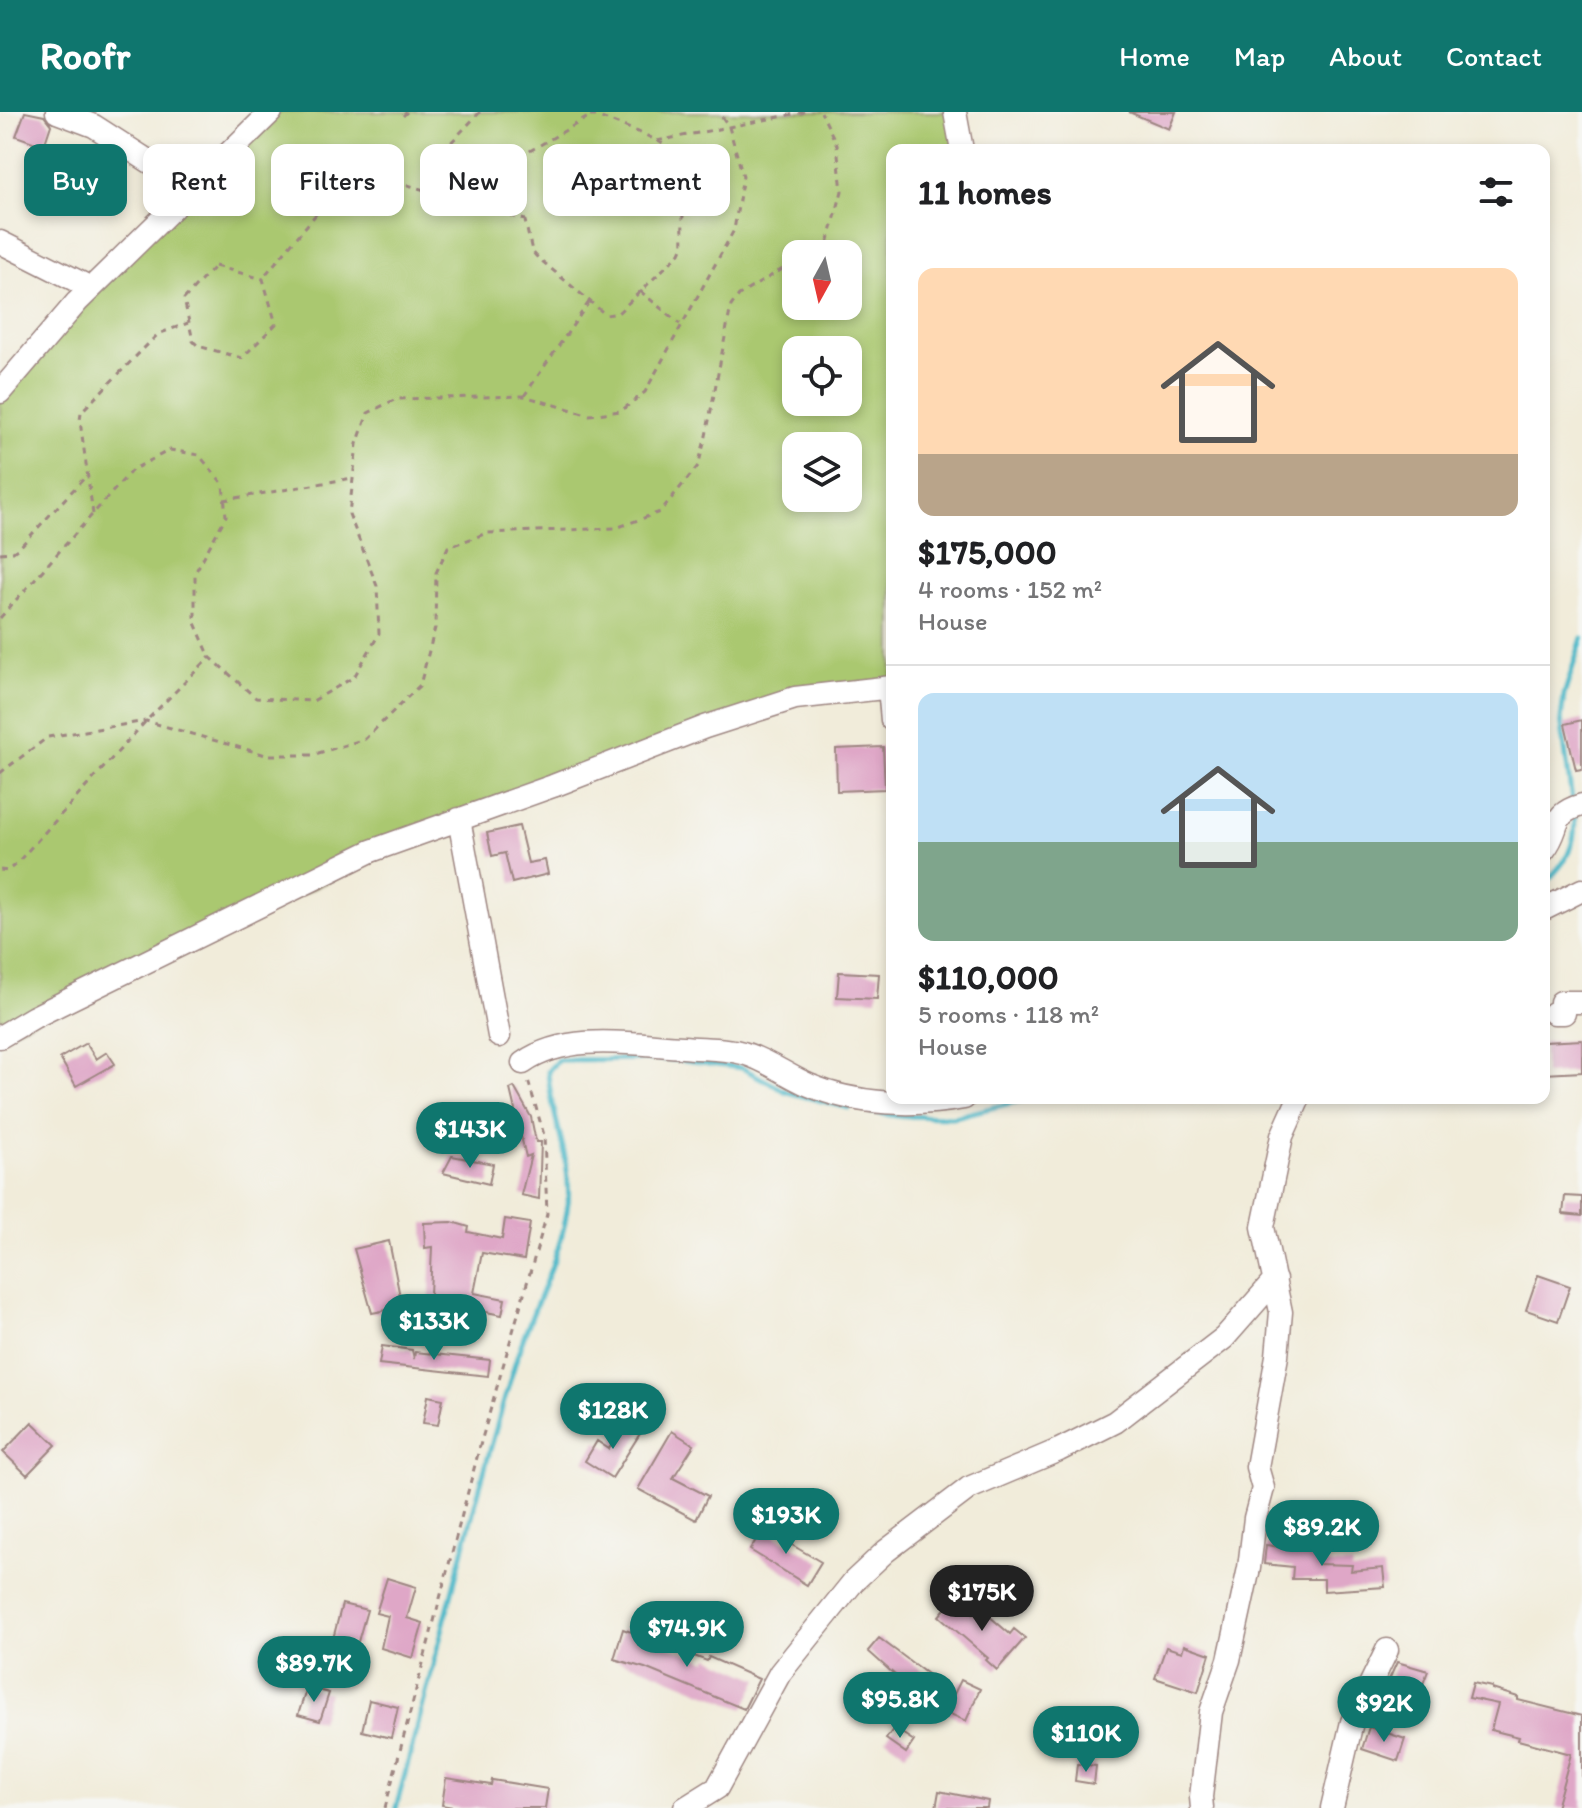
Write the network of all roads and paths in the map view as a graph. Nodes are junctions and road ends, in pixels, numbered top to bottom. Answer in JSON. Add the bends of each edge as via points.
{"nodes":[{"id":1,"x":57,"y":112,"type":"edge"},
{"id":2,"x":480,"y":112,"type":"edge"},
{"id":3,"x":719,"y":112,"type":"edge"},
{"id":4,"x":805,"y":112,"type":"edge"},
{"id":5,"x":821,"y":112,"type":"edge"},
{"id":6,"x":955,"y":112,"type":"edge"},
{"id":7,"x":259,"y":115,"type":"edge"},
{"id":8,"x":729,"y":127,"type":"junction"},
{"id":9,"x":657,"y":141,"type":"junction"},
{"id":10,"x":233,"y":144,"type":"edge"},
{"id":11,"x":450,"y":144,"type":"edge"},
{"id":12,"x":961,"y":144,"type":"edge"},
{"id":13,"x":143,"y":158,"type":"edge"},
{"id":14,"x":164,"y":216,"type":"edge"},
{"id":15,"x":525,"y":220,"type":"junction"},
{"id":16,"x":829,"y":240,"type":"edge"},
{"id":17,"x":0,"y":242,"type":"edge"},
{"id":18,"x":782,"y":269,"type":"edge"},
{"id":19,"x":266,"y":274,"type":"dead end"},
{"id":20,"x":91,"y":288,"type":"junction"},
{"id":21,"x":640,"y":291,"type":"junction"},
{"id":22,"x":589,"y":302,"type":"junction"},
{"id":23,"x":188,"y":323,"type":"junction"},
{"id":24,"x":681,"y":325,"type":"junction"},
{"id":25,"x":0,"y":392,"type":"edge"},
{"id":26,"x":524,"y":396,"type":"junction"},
{"id":27,"x":88,"y":474,"type":"junction"},
{"id":28,"x":353,"y":478,"type":"junction"},
{"id":29,"x":224,"y":500,"type":"junction"},
{"id":30,"x":93,"y":514,"type":"junction"},
{"id":31,"x":0,"y":553,"type":"edge"},
{"id":32,"x":0,"y":618,"type":"edge"},
{"id":33,"x":210,"y":657,"type":"junction"},
{"id":34,"x":886,"y":688,"type":"edge"},
{"id":35,"x":146,"y":721,"type":"junction"},
{"id":36,"x":0,"y":773,"type":"edge"},
{"id":37,"x":1582,"y":805,"type":"edge"},
{"id":38,"x":459,"y":819,"type":"junction"},
{"id":39,"x":1550,"y":842,"type":"edge"},
{"id":40,"x":0,"y":870,"type":"edge"},
{"id":41,"x":1582,"y":890,"type":"edge"},
{"id":42,"x":1550,"y":906,"type":"edge"},
{"id":43,"x":1582,"y":1002,"type":"edge"},
{"id":44,"x":1554,"y":1013,"type":"dead end"},
{"id":45,"x":499,"y":1036,"type":"dead end"},
{"id":46,"x":0,"y":1037,"type":"edge"},
{"id":47,"x":523,"y":1063,"type":"joint"},
{"id":48,"x":886,"y":1101,"type":"edge"},
{"id":49,"x":1296,"y":1104,"type":"edge"},
{"id":50,"x":1275,"y":1280,"type":"junction"},
{"id":51,"x":1387,"y":1650,"type":"dead end"},
{"id":52,"x":385,"y":1808,"type":"edge"},
{"id":53,"x":685,"y":1808,"type":"edge"},
{"id":54,"x":1202,"y":1808,"type":"edge"},
{"id":55,"x":1332,"y":1808,"type":"edge"}],
"edges":[{"from":1,"to":13,"type":"street","via":[[94,126]]},
{"from":2,"to":11,"type":"path"},
{"from":3,"to":8,"type":"path"},
{"from":4,"to":8,"type":"path"},
{"from":5,"to":16,"type":"path","via":[[837,145],[842,191]]},
{"from":6,"to":12,"type":"street"},
{"from":7,"to":10,"type":"street"},
{"from":8,"to":9,"type":"path"},
{"from":8,"to":24,"type":"path","via":[[743,176],[734,230]]},
{"from":9,"to":15,"type":"path","via":[[590,116],[516,159],[512,165]]},
{"from":9,"to":21,"type":"path","via":[[679,157],[683,246]]},
{"from":14,"to":20,"type":"street"},
{"from":15,"to":19,"type":"path","via":[[354,169]]},
{"from":15,"to":22,"type":"path","via":[[532,251]]},
{"from":17,"to":20,"type":"street"},
{"from":18,"to":35,"type":"path","via":[[739,295],[731,306],[698,466],[660,512],[616,528],[487,533],[448,547],[436,573],[435,628],[420,685],[365,739],[312,755],[266,755]]},
{"from":20,"to":25,"type":"street"},
{"from":21,"to":22,"type":"path","via":[[613,315]]},
{"from":21,"to":24,"type":"path"},
{"from":22,"to":26,"type":"path"},
{"from":23,"to":23,"type":"path","via":[[198,346],[242,358],[276,320],[263,279],[215,266],[184,299]]},
{"from":23,"to":27,"type":"path","via":[[158,334],[81,412]]},
{"from":24,"to":26,"type":"path","via":[[645,392],[621,411],[590,415]]},
{"from":26,"to":28,"type":"path","via":[[396,399],[368,413]]},
{"from":27,"to":30,"type":"path"},
{"from":27,"to":31,"type":"path","via":[[20,547]]},
{"from":28,"to":29,"type":"path"},
{"from":28,"to":33,"type":"path","via":[[349,514],[377,586],[379,634],[354,677],[313,701],[256,698]]},
{"from":29,"to":30,"type":"path","via":[[223,484],[199,455],[170,450],[132,470]]},
{"from":29,"to":33,"type":"path","via":[[226,516],[195,573],[195,623]]},
{"from":30,"to":32,"type":"path"},
{"from":33,"to":35,"type":"path"},
{"from":34,"to":38,"type":"street","via":[[795,698]]},
{"from":35,"to":36,"type":"path","via":[[48,737]]},
{"from":35,"to":40,"type":"path","via":[[16,864]]},
{"from":37,"to":39,"type":"street","via":[[1558,816]]},
{"from":38,"to":45,"type":"street"},
{"from":38,"to":46,"type":"street","via":[[357,857]]},
{"from":41,"to":42,"type":"street"},
{"from":43,"to":44,"type":"street","via":[[1561,1002],[1564,1013]]},
{"from":47,"to":48,"type":"street","via":[[557,1048],[612,1042],[740,1052],[810,1085]]},
{"from":47,"to":52,"type":"path","via":[[544,1135],[547,1214]]},
{"from":49,"to":50,"type":"street","via":[[1282,1136],[1263,1227]]},
{"from":50,"to":53,"type":"street","via":[[1224,1338],[1115,1422],[969,1488],[886,1551],[854,1581],[780,1673],[717,1788]]},
{"from":50,"to":54,"type":"street","via":[[1281,1312],[1257,1467],[1263,1488],[1229,1660],[1211,1712]]},
{"from":51,"to":55,"type":"street","via":[[1352,1722]]}]}
